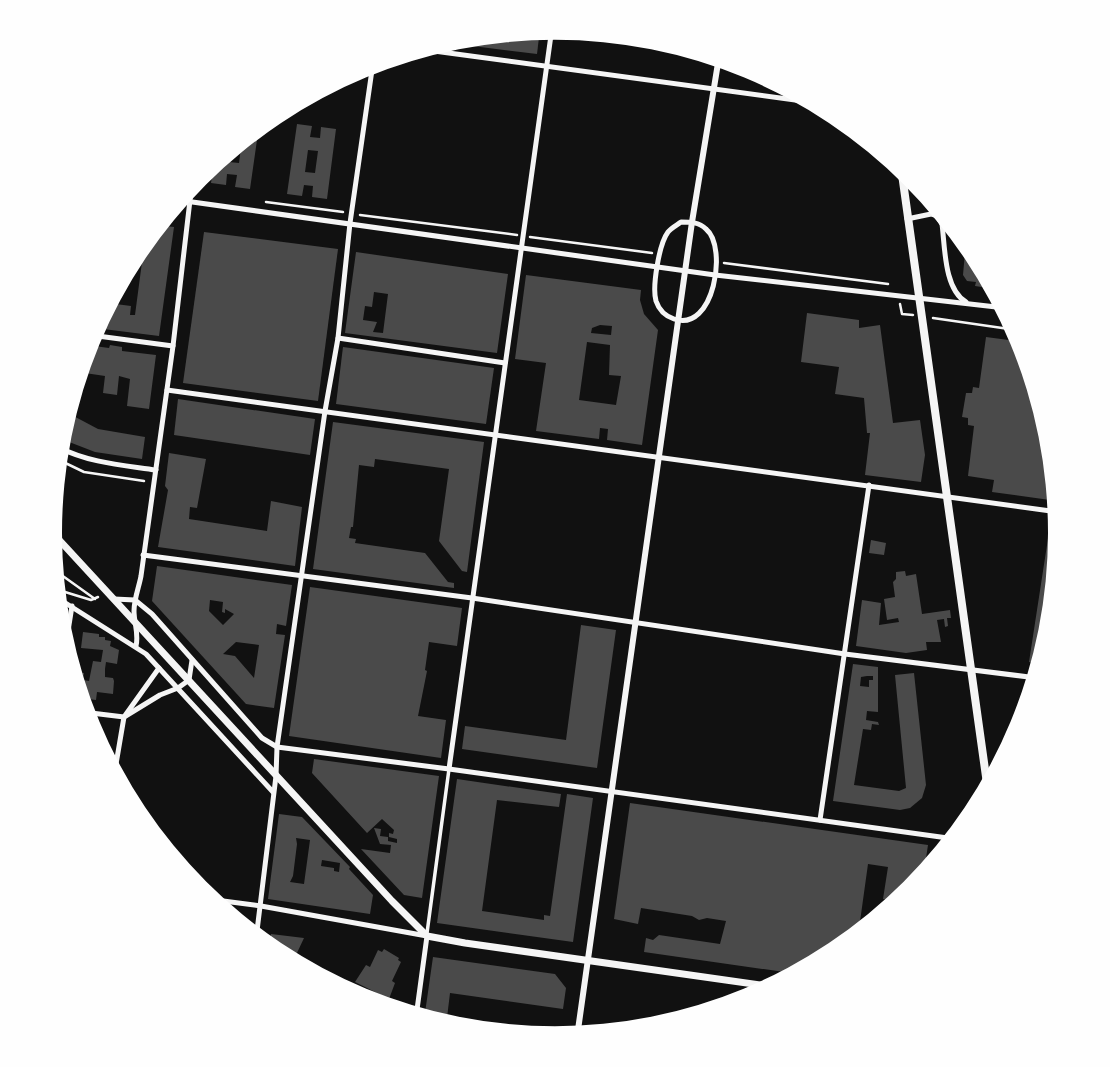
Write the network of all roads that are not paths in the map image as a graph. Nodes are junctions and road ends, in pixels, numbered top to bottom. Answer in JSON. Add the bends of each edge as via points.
{"nodes":[{"id":1,"x":550,"y":40,"type":"edge"},
{"id":2,"x":446,"y":53,"type":"edge"},
{"id":3,"x":546,"y":67,"type":"junction"},
{"id":4,"x":718,"y":68,"type":"edge"},
{"id":5,"x":371,"y":76,"type":"edge"},
{"id":6,"x":715,"y":91,"type":"junction"},
{"id":7,"x":790,"y":100,"type":"edge"},
{"id":8,"x":903,"y":184,"type":"edge"},
{"id":9,"x":189,"y":202,"type":"joint"},
{"id":10,"x":931,"y":214,"type":"edge"},
{"id":11,"x":907,"y":219,"type":"junction"},
{"id":12,"x":692,"y":222,"type":"junction"},
{"id":13,"x":350,"y":223,"type":"junction"},
{"id":14,"x":943,"y":229,"type":"edge"},
{"id":15,"x":520,"y":248,"type":"junction"},
{"id":16,"x":657,"y":267,"type":"junction"},
{"id":17,"x":685,"y":270,"type":"junction"},
{"id":18,"x":715,"y":275,"type":"junction"},
{"id":19,"x":918,"y":297,"type":"junction"},
{"id":20,"x":968,"y":303,"type":"junction"},
{"id":21,"x":992,"y":306,"type":"edge"},
{"id":22,"x":678,"y":321,"type":"junction"},
{"id":23,"x":103,"y":337,"type":"edge"},
{"id":24,"x":338,"y":338,"type":"junction"},
{"id":25,"x":173,"y":346,"type":"junction"},
{"id":26,"x":505,"y":363,"type":"junction"},
{"id":27,"x":167,"y":390,"type":"junction"},
{"id":28,"x":325,"y":411,"type":"junction"},
{"id":29,"x":496,"y":435,"type":"junction"},
{"id":30,"x":69,"y":451,"type":"edge"},
{"id":31,"x":661,"y":457,"type":"junction"},
{"id":32,"x":156,"y":470,"type":"junction"},
{"id":33,"x":869,"y":485,"type":"junction"},
{"id":34,"x":946,"y":496,"type":"junction"},
{"id":35,"x":1047,"y":510,"type":"edge"},
{"id":36,"x":62,"y":543,"type":"edge"},
{"id":37,"x":143,"y":555,"type":"junction"},
{"id":38,"x":302,"y":576,"type":"junction"},
{"id":39,"x":472,"y":598,"type":"junction"},
{"id":40,"x":114,"y":599,"type":"junction"},
{"id":41,"x":135,"y":600,"type":"junction"},
{"id":42,"x":67,"y":603,"type":"edge"},
{"id":43,"x":72,"y":606,"type":"junction"},
{"id":44,"x":70,"y":621,"type":"edge"},
{"id":45,"x":637,"y":622,"type":"junction"},
{"id":46,"x":135,"y":623,"type":"junction"},
{"id":47,"x":136,"y":646,"type":"junction"},
{"id":48,"x":845,"y":654,"type":"junction"},
{"id":49,"x":192,"y":659,"type":"junction"},
{"id":50,"x":159,"y":668,"type":"junction"},
{"id":51,"x":970,"y":671,"type":"junction"},
{"id":52,"x":1026,"y":677,"type":"edge"},
{"id":53,"x":188,"y":680,"type":"junction"},
{"id":54,"x":178,"y":688,"type":"junction"},
{"id":55,"x":96,"y":714,"type":"edge"},
{"id":56,"x":124,"y":717,"type":"junction"},
{"id":57,"x":277,"y":747,"type":"junction"},
{"id":58,"x":117,"y":759,"type":"edge"},
{"id":59,"x":449,"y":769,"type":"junction"},
{"id":60,"x":985,"y":773,"type":"edge"},
{"id":61,"x":276,"y":776,"type":"junction"},
{"id":62,"x":613,"y":791,"type":"junction"},
{"id":63,"x":273,"y":792,"type":"junction"},
{"id":64,"x":820,"y":820,"type":"junction"},
{"id":65,"x":943,"y":837,"type":"edge"},
{"id":66,"x":227,"y":902,"type":"edge"},
{"id":67,"x":261,"y":906,"type":"junction"},
{"id":68,"x":258,"y":927,"type":"edge"},
{"id":69,"x":426,"y":936,"type":"junction"},
{"id":70,"x":589,"y":960,"type":"junction"},
{"id":71,"x":755,"y":984,"type":"edge"},
{"id":72,"x":417,"y":1007,"type":"edge"},
{"id":73,"x":579,"y":1026,"type":"edge"}],
"edges":[{"from":1,"to":3,"type":"street"},
{"from":2,"to":3,"type":"street"},
{"from":3,"to":6,"type":"street"},
{"from":3,"to":15,"type":"street"},
{"from":4,"to":6,"type":"street"},
{"from":5,"to":13,"type":"street"},
{"from":6,"to":7,"type":"street"},
{"from":6,"to":12,"type":"street"},
{"from":8,"to":11,"type":"main road"},
{"from":9,"to":13,"type":"street"},
{"from":9,"to":25,"type":"street"},
{"from":10,"to":11,"type":"street"},
{"from":11,"to":19,"type":"main road"},
{"from":12,"to":16,"type":"street","via":[[681,222],[668,231]]},
{"from":12,"to":17,"type":"street"},
{"from":12,"to":18,"type":"street","via":[[711,235]]},
{"from":13,"to":15,"type":"street"},
{"from":13,"to":24,"type":"street"},
{"from":14,"to":20,"type":"street","via":[[948,273],[958,297]]},
{"from":15,"to":16,"type":"street"},
{"from":15,"to":26,"type":"street"},
{"from":16,"to":17,"type":"street"},
{"from":16,"to":22,"type":"street","via":[[655,298],[667,317]]},
{"from":17,"to":18,"type":"street"},
{"from":17,"to":22,"type":"street"},
{"from":18,"to":19,"type":"street"},
{"from":18,"to":22,"type":"street","via":[[704,310],[690,321]]},
{"from":19,"to":20,"type":"street"},
{"from":19,"to":34,"type":"main road"},
{"from":20,"to":21,"type":"street"},
{"from":22,"to":31,"type":"street"},
{"from":23,"to":25,"type":"street"},
{"from":24,"to":26,"type":"street"},
{"from":24,"to":28,"type":"street"},
{"from":25,"to":27,"type":"street"},
{"from":26,"to":29,"type":"street"},
{"from":27,"to":28,"type":"street"},
{"from":27,"to":32,"type":"street"},
{"from":28,"to":29,"type":"street"},
{"from":28,"to":38,"type":"street"},
{"from":29,"to":31,"type":"street"},
{"from":29,"to":39,"type":"street"},
{"from":30,"to":32,"type":"street"},
{"from":31,"to":33,"type":"street"},
{"from":31,"to":45,"type":"street"},
{"from":32,"to":37,"type":"street"},
{"from":33,"to":34,"type":"street"},
{"from":33,"to":48,"type":"street"},
{"from":34,"to":35,"type":"street"},
{"from":34,"to":51,"type":"main road"},
{"from":36,"to":40,"type":"main road"},
{"from":37,"to":38,"type":"street"},
{"from":37,"to":41,"type":"street"},
{"from":38,"to":39,"type":"street"},
{"from":38,"to":57,"type":"street"},
{"from":39,"to":45,"type":"street"},
{"from":39,"to":59,"type":"street"},
{"from":40,"to":41,"type":"street"},
{"from":40,"to":46,"type":"main road"},
{"from":41,"to":46,"type":"street"},
{"from":41,"to":49,"type":"street"},
{"from":42,"to":43,"type":"street"},
{"from":43,"to":44,"type":"street"},
{"from":43,"to":47,"type":"street"},
{"from":45,"to":48,"type":"street"},
{"from":45,"to":62,"type":"street"},
{"from":46,"to":47,"type":"street"},
{"from":46,"to":53,"type":"main road"},
{"from":47,"to":50,"type":"street"},
{"from":48,"to":51,"type":"street"},
{"from":48,"to":64,"type":"street"},
{"from":49,"to":53,"type":"street"},
{"from":49,"to":57,"type":"street","via":[[262,738]]},
{"from":50,"to":54,"type":"street"},
{"from":50,"to":56,"type":"street"},
{"from":51,"to":52,"type":"street"},
{"from":51,"to":60,"type":"main road"},
{"from":53,"to":54,"type":"street"},
{"from":53,"to":61,"type":"main road"},
{"from":54,"to":56,"type":"street"},
{"from":54,"to":63,"type":"street"},
{"from":55,"to":56,"type":"street"},
{"from":56,"to":58,"type":"street"},
{"from":57,"to":59,"type":"street"},
{"from":57,"to":61,"type":"street"},
{"from":59,"to":62,"type":"street"},
{"from":59,"to":69,"type":"street"},
{"from":61,"to":63,"type":"street"},
{"from":61,"to":69,"type":"main road"},
{"from":62,"to":64,"type":"street"},
{"from":62,"to":70,"type":"street"},
{"from":63,"to":67,"type":"street"},
{"from":64,"to":65,"type":"street"},
{"from":66,"to":67,"type":"street"},
{"from":67,"to":68,"type":"street"},
{"from":67,"to":69,"type":"street"},
{"from":69,"to":70,"type":"main road"},
{"from":69,"to":72,"type":"street"},
{"from":70,"to":71,"type":"main road"},
{"from":70,"to":73,"type":"street"}]}
